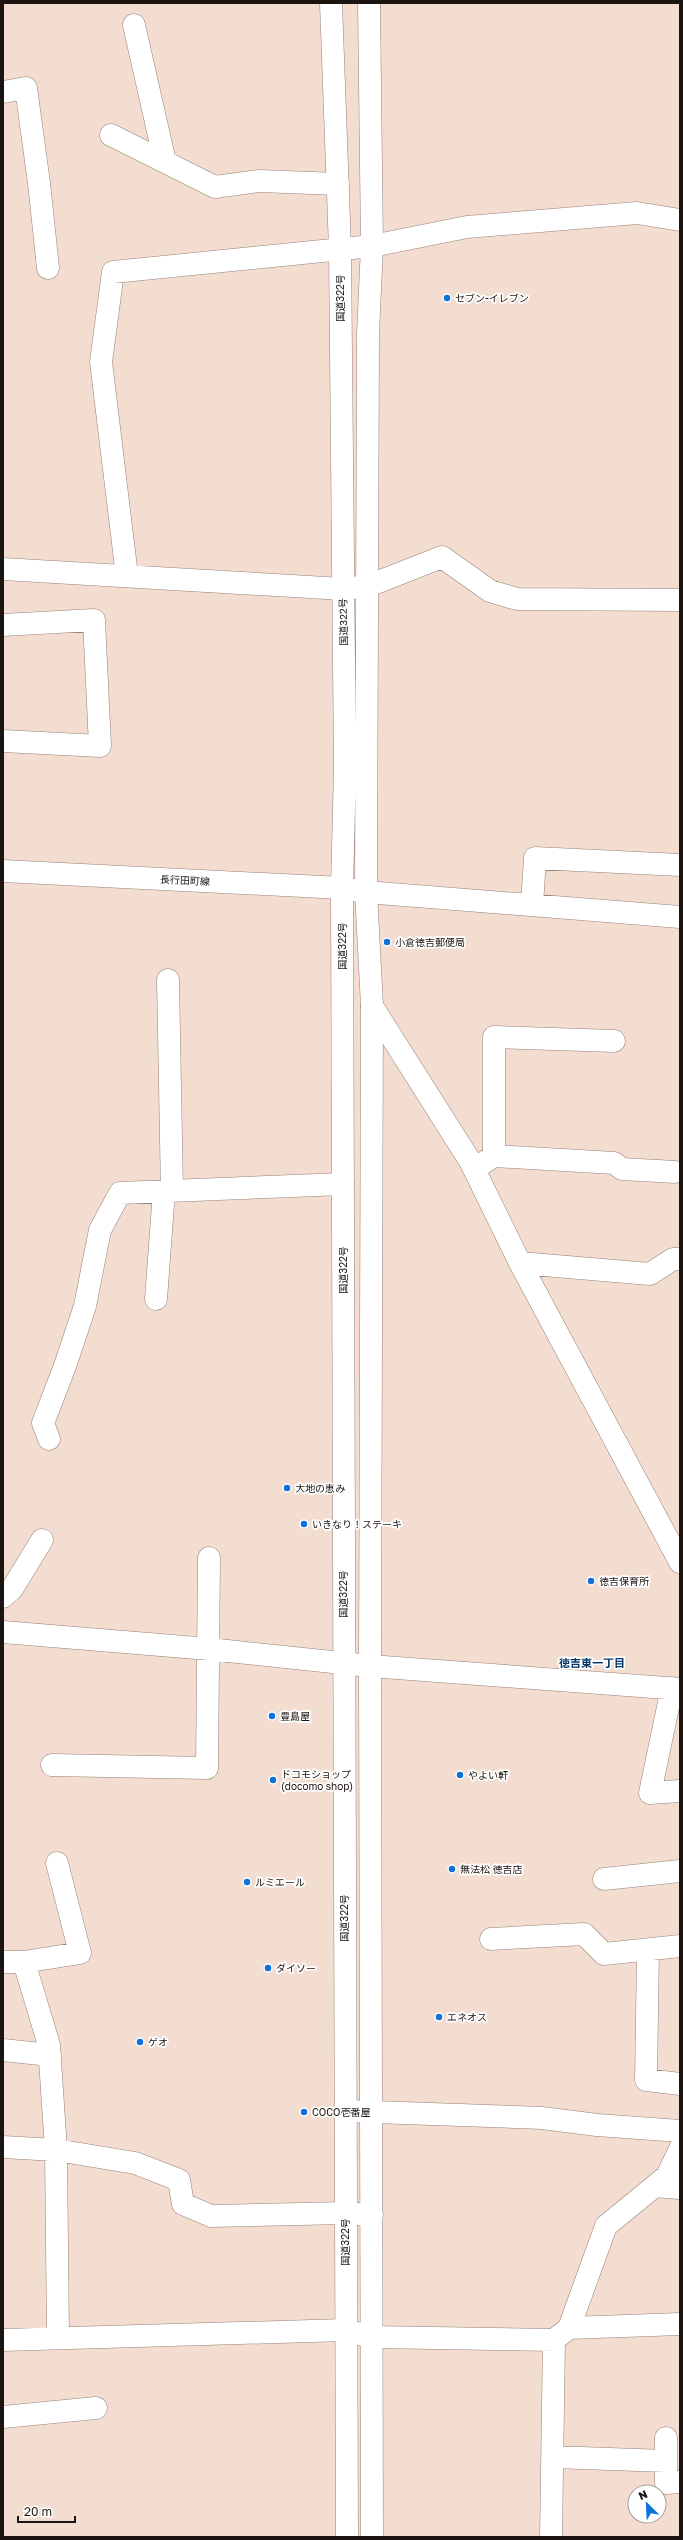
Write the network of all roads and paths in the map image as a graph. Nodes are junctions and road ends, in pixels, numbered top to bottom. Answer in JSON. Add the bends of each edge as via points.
{"nodes":[{"id":1,"x":331,"y":3,"type":"edge"},
{"id":2,"x":369,"y":3,"type":"edge"},
{"id":3,"x":134,"y":25,"type":"dead end"},
{"id":4,"x":3,"y":92,"type":"edge"},
{"id":5,"x":111,"y":135,"type":"dead end"},
{"id":6,"x":165,"y":162,"type":"junction"},
{"id":7,"x":338,"y":184,"type":"junction"},
{"id":8,"x":680,"y":220,"type":"edge"},
{"id":9,"x":372,"y":246,"type":"junction"},
{"id":10,"x":340,"y":249,"type":"junction"},
{"id":11,"x":48,"y":268,"type":"dead end"},
{"id":12,"x":3,"y":569,"type":"edge"},
{"id":13,"x":127,"y":576,"type":"junction"},
{"id":14,"x":368,"y":586,"type":"junction"},
{"id":15,"x":342,"y":589,"type":"junction"},
{"id":16,"x":680,"y":600,"type":"edge"},
{"id":17,"x":3,"y":625,"type":"edge"},
{"id":18,"x":3,"y":741,"type":"edge"},
{"id":19,"x":680,"y":865,"type":"edge"},
{"id":20,"x":3,"y":871,"type":"edge"},
{"id":21,"x":342,"y":888,"type":"junction"},
{"id":22,"x":366,"y":892,"type":"junction"},
{"id":23,"x":532,"y":905,"type":"junction"},
{"id":24,"x":680,"y":917,"type":"edge"},
{"id":25,"x":168,"y":980,"type":"dead end"},
{"id":26,"x":372,"y":1006,"type":"junction"},
{"id":27,"x":614,"y":1041,"type":"dead end"},
{"id":28,"x":494,"y":1156,"type":"junction"},
{"id":29,"x":474,"y":1169,"type":"junction"},
{"id":30,"x":675,"y":1172,"type":"dead end"},
{"id":31,"x":343,"y":1184,"type":"junction"},
{"id":32,"x":168,"y":1191,"type":"junction"},
{"id":33,"x":680,"y":1259,"type":"edge"},
{"id":34,"x":520,"y":1263,"type":"junction"},
{"id":35,"x":156,"y":1299,"type":"dead end"},
{"id":36,"x":49,"y":1439,"type":"dead end"},
{"id":37,"x":42,"y":1540,"type":"dead end"},
{"id":38,"x":209,"y":1558,"type":"dead end"},
{"id":39,"x":680,"y":1562,"type":"edge"},
{"id":40,"x":3,"y":1597,"type":"edge"},
{"id":41,"x":3,"y":1632,"type":"edge"},
{"id":42,"x":209,"y":1649,"type":"junction"},
{"id":43,"x":342,"y":1662,"type":"junction"},
{"id":44,"x":370,"y":1666,"type":"junction"},
{"id":45,"x":676,"y":1689,"type":"edge"},
{"id":46,"x":52,"y":1765,"type":"dead end"},
{"id":47,"x":680,"y":1792,"type":"edge"},
{"id":48,"x":57,"y":1863,"type":"dead end"},
{"id":49,"x":680,"y":1872,"type":"edge"},
{"id":50,"x":604,"y":1879,"type":"dead end"},
{"id":51,"x":491,"y":1939,"type":"dead end"},
{"id":52,"x":680,"y":1946,"type":"edge"},
{"id":53,"x":648,"y":1950,"type":"junction"},
{"id":54,"x":13,"y":1962,"type":"edge"},
{"id":55,"x":3,"y":2050,"type":"edge"},
{"id":56,"x":50,"y":2055,"type":"junction"},
{"id":57,"x":680,"y":2084,"type":"edge"},
{"id":58,"x":345,"y":2111,"type":"junction"},
{"id":59,"x":371,"y":2111,"type":"junction"},
{"id":60,"x":680,"y":2131,"type":"edge"},
{"id":61,"x":3,"y":2147,"type":"edge"},
{"id":62,"x":680,"y":2149,"type":"edge"},
{"id":63,"x":56,"y":2150,"type":"junction"},
{"id":64,"x":655,"y":2186,"type":"junction"},
{"id":65,"x":680,"y":2188,"type":"edge"},
{"id":66,"x":345,"y":2213,"type":"junction"},
{"id":67,"x":372,"y":2215,"type":"junction"},
{"id":68,"x":680,"y":2324,"type":"edge"},
{"id":69,"x":345,"y":2330,"type":"junction"},
{"id":70,"x":561,"y":2334,"type":"junction"},
{"id":71,"x":58,"y":2337,"type":"junction"},
{"id":72,"x":372,"y":2337,"type":"junction"},
{"id":73,"x":3,"y":2340,"type":"edge"},
{"id":74,"x":96,"y":2408,"type":"dead end"},
{"id":75,"x":3,"y":2417,"type":"edge"},
{"id":76,"x":666,"y":2438,"type":"dead end"},
{"id":77,"x":552,"y":2457,"type":"junction"},
{"id":78,"x":666,"y":2461,"type":"junction"},
{"id":79,"x":680,"y":2482,"type":"edge"},
{"id":80,"x":347,"y":2537,"type":"edge"},
{"id":81,"x":372,"y":2537,"type":"edge"},
{"id":82,"x":551,"y":2537,"type":"edge"}],
"edges":[{"from":1,"to":7,"type":"main road","name":"国道322号"},
{"from":2,"to":9,"type":"main road"},
{"from":3,"to":6,"type":"main road"},
{"from":4,"to":11,"type":"main road","via":[[26,88]]},
{"from":5,"to":6,"type":"main road"},
{"from":6,"to":7,"type":"main road","via":[[215,187],[259,181]]},
{"from":7,"to":10,"type":"main road","name":"国道322号"},
{"from":8,"to":9,"type":"main road","via":[[638,213],[467,227]]},
{"from":9,"to":10,"type":"main road"},
{"from":9,"to":14,"type":"main road","via":[[368,334]]},
{"from":10,"to":13,"type":"main road","via":[[113,272],[101,362]]},
{"from":10,"to":15,"type":"main road","name":"国道322号"},
{"from":12,"to":13,"type":"main road"},
{"from":13,"to":15,"type":"main road"},
{"from":14,"to":15,"type":"main road"},
{"from":14,"to":16,"type":"main road","via":[[442,557],[490,592],[517,599]]},
{"from":14,"to":22,"type":"main road"},
{"from":15,"to":21,"type":"main road","name":"国道322号","via":[[345,767]]},
{"from":17,"to":18,"type":"main road","via":[[94,620],[100,746]]},
{"from":19,"to":23,"type":"main road","via":[[534,858]]},
{"from":20,"to":21,"type":"main road","name":"長行田町線"},
{"from":21,"to":22,"type":"main road","name":"長行田町線"},
{"from":21,"to":31,"type":"main road","name":"国道322号"},
{"from":22,"to":23,"type":"main road","name":"長行田町線"},
{"from":22,"to":26,"type":"main road"},
{"from":23,"to":24,"type":"main road","name":"長行田町線"},
{"from":25,"to":32,"type":"main road"},
{"from":26,"to":29,"type":"main road"},
{"from":26,"to":44,"type":"main road"},
{"from":27,"to":28,"type":"main road","via":[[494,1036]]},
{"from":28,"to":29,"type":"main road"},
{"from":28,"to":30,"type":"main road","via":[[614,1162],[622,1169]]},
{"from":29,"to":34,"type":"main road"},
{"from":31,"to":32,"type":"main road"},
{"from":31,"to":43,"type":"main road","name":"国道322号"},
{"from":32,"to":35,"type":"main road"},
{"from":32,"to":36,"type":"main road","via":[[120,1193],[100,1230],[85,1306],[43,1423]]},
{"from":33,"to":34,"type":"main road","via":[[673,1259],[650,1274]]},
{"from":34,"to":39,"type":"main road"},
{"from":37,"to":40,"type":"main road","via":[[12,1590]]},
{"from":38,"to":42,"type":"main road"},
{"from":41,"to":42,"type":"main road"},
{"from":42,"to":43,"type":"main road"},
{"from":42,"to":46,"type":"main road","via":[[207,1768]]},
{"from":43,"to":44,"type":"main road"},
{"from":43,"to":58,"type":"main road","name":"国道322号"},
{"from":44,"to":45,"type":"main road"},
{"from":44,"to":59,"type":"main road"},
{"from":45,"to":47,"type":"main road","via":[[650,1792]]},
{"from":48,"to":54,"type":"main road","via":[[80,1953]]},
{"from":49,"to":50,"type":"main road"},
{"from":51,"to":53,"type":"main road","via":[[584,1934],[604,1954]]},
{"from":52,"to":53,"type":"main road"},
{"from":53,"to":57,"type":"main road","via":[[646,2080]]},
{"from":54,"to":56,"type":"main road","via":[[49,2045]]},
{"from":55,"to":56,"type":"main road"},
{"from":56,"to":63,"type":"main road"},
{"from":58,"to":59,"type":"main road"},
{"from":58,"to":66,"type":"main road","name":"国道322号"},
{"from":59,"to":60,"type":"main road","via":[[542,2118]]},
{"from":59,"to":67,"type":"main road"},
{"from":61,"to":63,"type":"main road"},
{"from":62,"to":64,"type":"main road","via":[[667,2176]]},
{"from":63,"to":66,"type":"main road","via":[[135,2163],[179,2180],[183,2204],[211,2216]]},
{"from":63,"to":71,"type":"main road"},
{"from":64,"to":65,"type":"main road"},
{"from":64,"to":70,"type":"main road","via":[[606,2226]]},
{"from":66,"to":67,"type":"main road"},
{"from":66,"to":69,"type":"main road","name":"国道322号"},
{"from":67,"to":72,"type":"main road"},
{"from":68,"to":70,"type":"main road"},
{"from":69,"to":71,"type":"main road"},
{"from":69,"to":72,"type":"main road"},
{"from":69,"to":80,"type":"main road","name":"国道322号"},
{"from":70,"to":72,"type":"main road"},
{"from":70,"to":77,"type":"main road"},
{"from":71,"to":73,"type":"main road"},
{"from":72,"to":81,"type":"main road"},
{"from":74,"to":75,"type":"main road"},
{"from":76,"to":78,"type":"main road"},
{"from":77,"to":78,"type":"main road"},
{"from":77,"to":82,"type":"main road"},
{"from":78,"to":79,"type":"main road","via":[[666,2483]]}]}
